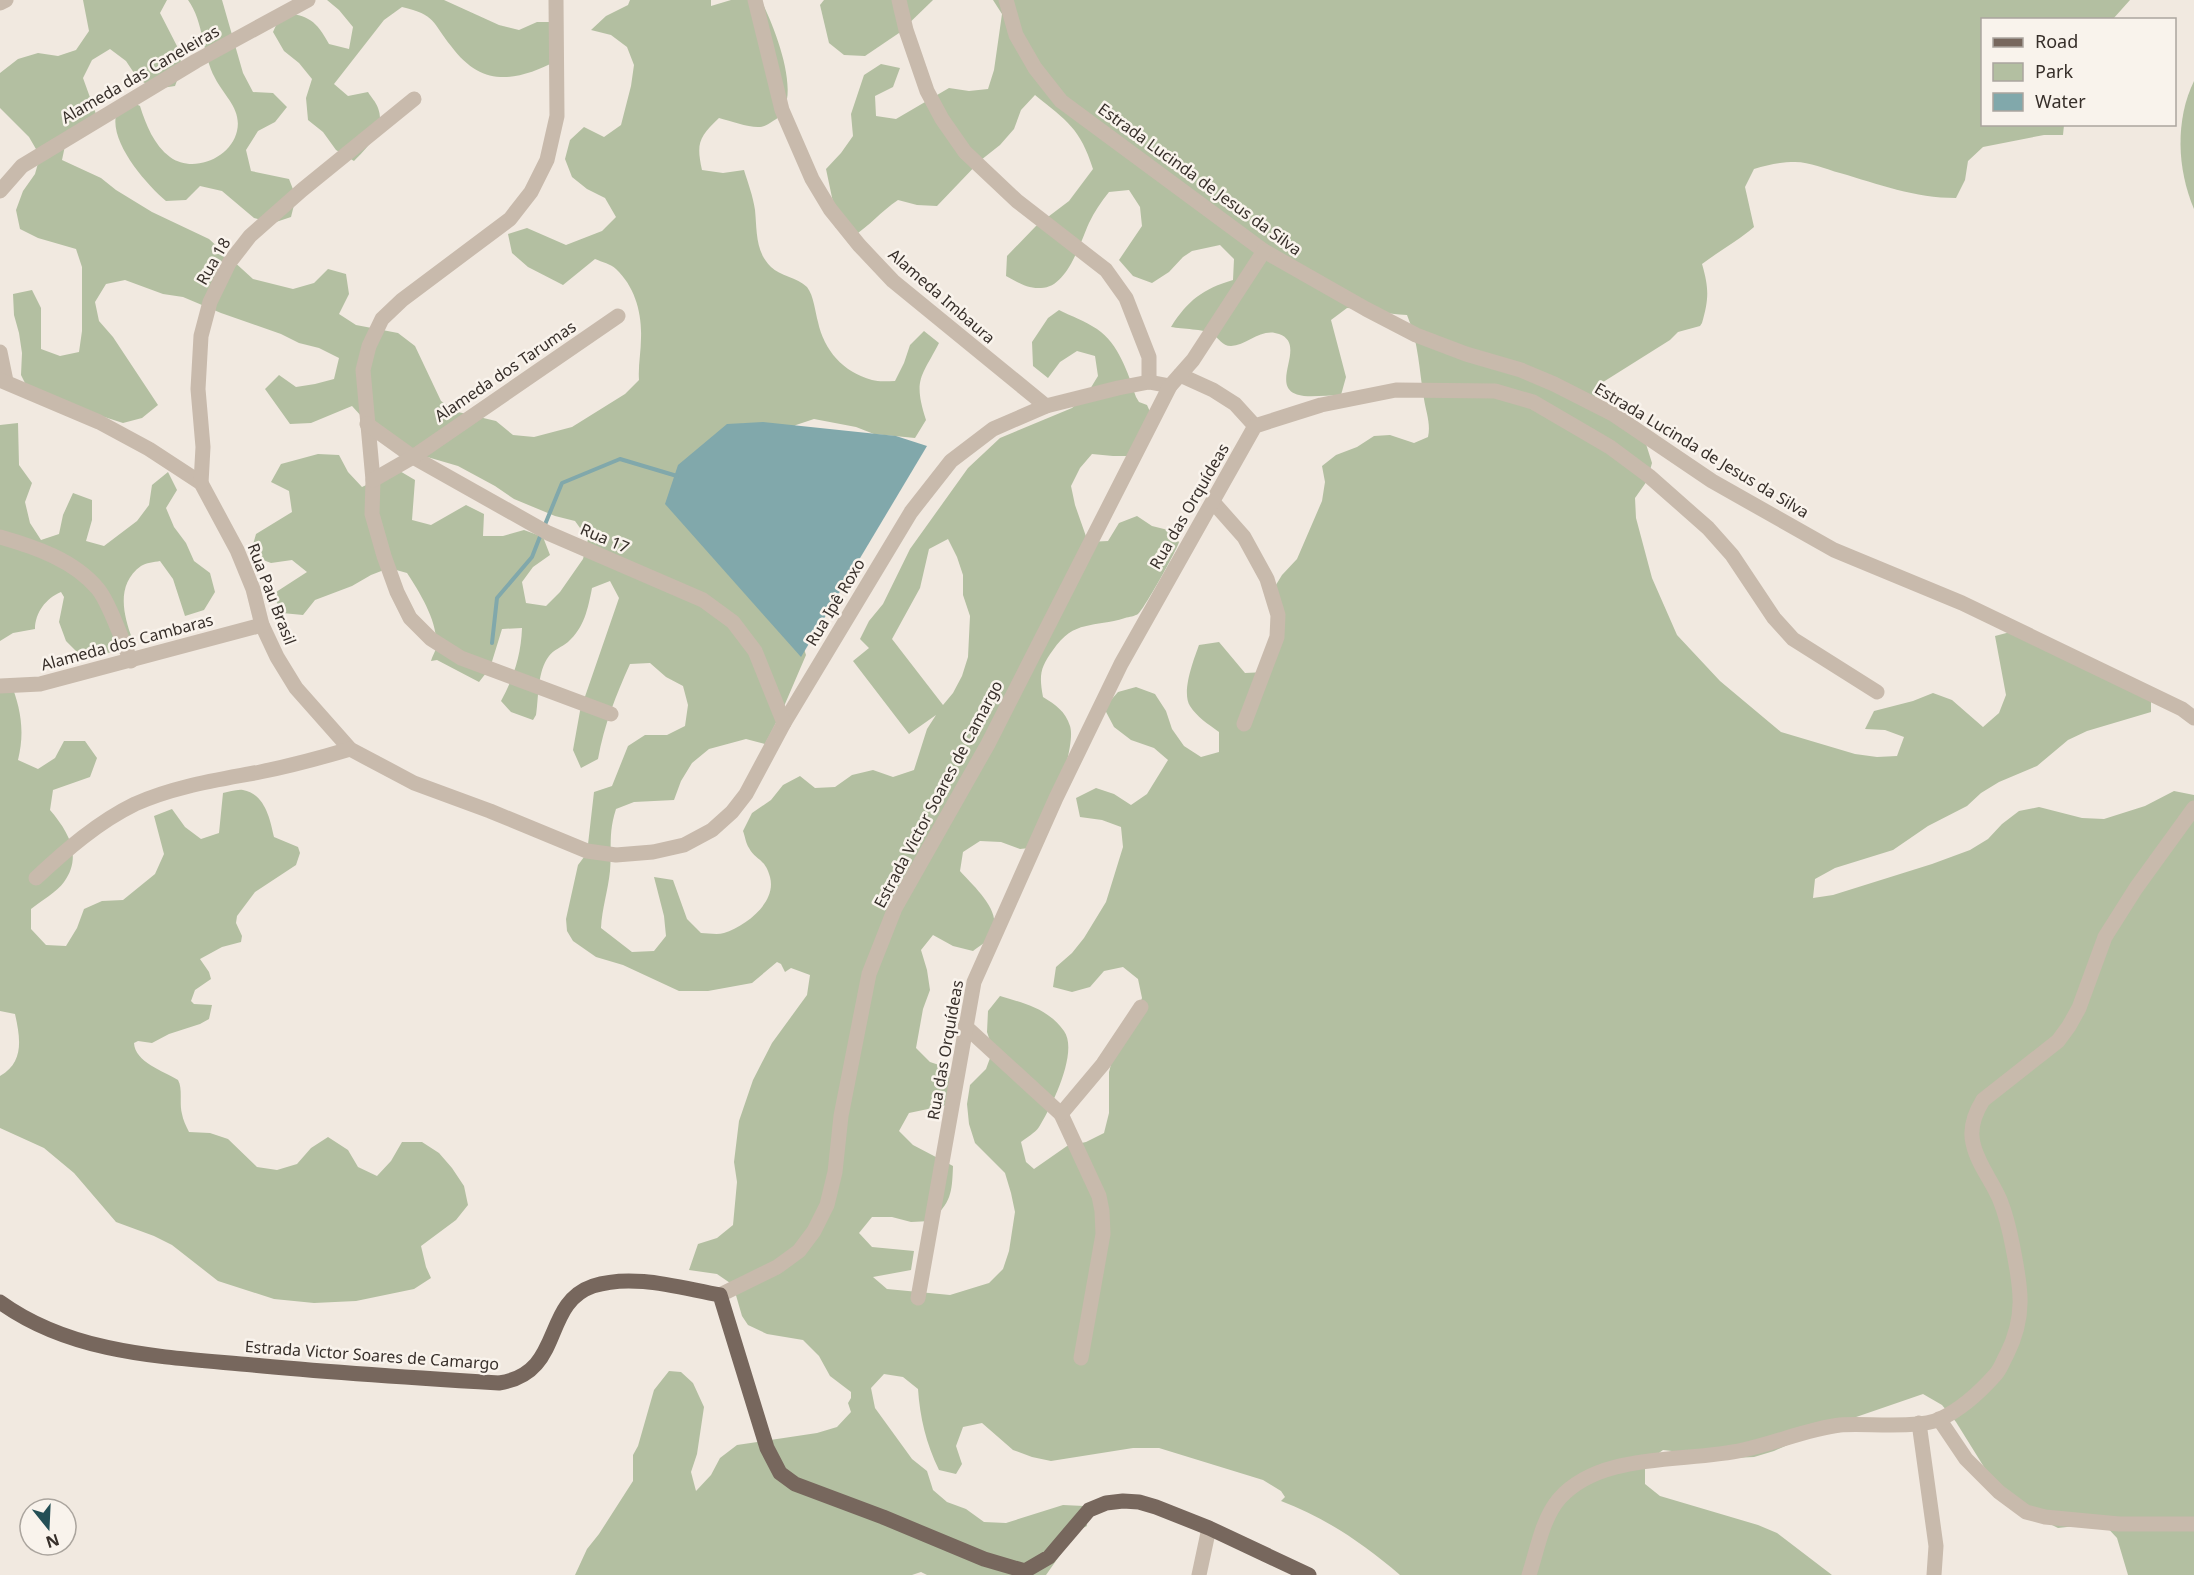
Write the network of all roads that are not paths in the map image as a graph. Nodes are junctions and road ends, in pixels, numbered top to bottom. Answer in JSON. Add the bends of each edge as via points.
{"nodes":[{"id":1,"x":6,"y":0,"type":"edge"},
{"id":2,"x":308,"y":0,"type":"edge"},
{"id":3,"x":556,"y":0,"type":"edge"},
{"id":4,"x":755,"y":0,"type":"edge"},
{"id":5,"x":899,"y":0,"type":"edge"},
{"id":6,"x":1006,"y":0,"type":"edge"},
{"id":7,"x":0,"y":3,"type":"edge"},
{"id":8,"x":414,"y":99,"type":"dead end"},
{"id":9,"x":0,"y":191,"type":"edge"},
{"id":10,"x":1264,"y":250,"type":"junction"},
{"id":11,"x":618,"y":316,"type":"dead end"},
{"id":12,"x":0,"y":352,"type":"edge"},
{"id":13,"x":1175,"y":380,"type":"junction"},
{"id":14,"x":3,"y":381,"type":"edge"},
{"id":15,"x":1149,"y":382,"type":"junction"},
{"id":16,"x":1046,"y":406,"type":"junction"},
{"id":17,"x":367,"y":424,"type":"junction"},
{"id":18,"x":1255,"y":426,"type":"junction"},
{"id":19,"x":413,"y":457,"type":"junction"},
{"id":20,"x":373,"y":480,"type":"junction"},
{"id":21,"x":201,"y":483,"type":"junction"},
{"id":22,"x":1213,"y":502,"type":"junction"},
{"id":23,"x":0,"y":537,"type":"edge"},
{"id":24,"x":262,"y":625,"type":"junction"},
{"id":25,"x":131,"y":661,"type":"junction"},
{"id":26,"x":0,"y":686,"type":"edge"},
{"id":27,"x":1877,"y":692,"type":"dead end"},
{"id":28,"x":611,"y":714,"type":"dead end"},
{"id":29,"x":2194,"y":718,"type":"edge"},
{"id":30,"x":784,"y":723,"type":"junction"},
{"id":31,"x":1244,"y":724,"type":"dead end"},
{"id":32,"x":350,"y":749,"type":"junction"},
{"id":33,"x":2194,"y":808,"type":"edge"},
{"id":34,"x":684,"y":845,"type":"joint"},
{"id":35,"x":36,"y":878,"type":"dead end"},
{"id":36,"x":1141,"y":1007,"type":"dead end"},
{"id":37,"x":965,"y":1026,"type":"junction"},
{"id":38,"x":1061,"y":1114,"type":"junction"},
{"id":39,"x":720,"y":1295,"type":"junction"},
{"id":40,"x":918,"y":1298,"type":"dead end"},
{"id":41,"x":0,"y":1302,"type":"edge"},
{"id":42,"x":1081,"y":1358,"type":"dead end"},
{"id":43,"x":1939,"y":1419,"type":"junction"},
{"id":44,"x":1919,"y":1423,"type":"junction"},
{"id":45,"x":2194,"y":1524,"type":"edge"},
{"id":46,"x":1209,"y":1528,"type":"junction"},
{"id":47,"x":1199,"y":1575,"type":"edge"},
{"id":48,"x":1309,"y":1575,"type":"edge"},
{"id":49,"x":1529,"y":1575,"type":"edge"},
{"id":50,"x":1934,"y":1575,"type":"edge"}],
"edges":[{"from":1,"to":7,"type":"street"},
{"from":2,"to":9,"type":"street","name":"Alameda das Caneleiras","via":[[196,61],[22,166]]},
{"from":3,"to":17,"type":"street","via":[[557,116],[547,160],[531,192],[510,219],[382,319],[363,370]]},
{"from":4,"to":16,"type":"street","name":"Alameda Imbaura","via":[[783,110],[812,179],[830,209],[893,281]]},
{"from":5,"to":15,"type":"street","via":[[927,92],[942,119],[965,152],[1017,201],[1106,270],[1126,298],[1149,357]]},
{"from":6,"to":10,"type":"street","name":"Estrada Lucinda de Jesus da Silva","via":[[1016,36],[1061,101]]},
{"from":8,"to":21,"type":"street","name":"Rua 18","via":[[250,236],[229,263],[210,302],[201,336]]},
{"from":10,"to":13,"type":"street","name":"Estrada Victor Soares de Camargo","via":[[1193,360]]},
{"from":10,"to":29,"type":"street","name":"Estrada Lucinda de Jesus da Silva","via":[[1416,335],[1521,370],[1613,414],[1712,481],[1834,550],[1962,603]]},
{"from":11,"to":19,"type":"street","name":"Alameda dos Tarumas"},
{"from":12,"to":14,"type":"street"},
{"from":13,"to":15,"type":"street"},
{"from":13,"to":18,"type":"street","via":[[1213,390],[1235,404]]},
{"from":13,"to":39,"type":"street","name":"Estrada Victor Soares de Camargo","via":[[988,744],[895,908],[870,974],[827,1205],[799,1251],[777,1267]]},
{"from":14,"to":21,"type":"street","name":"Rua Pau Brasil","via":[[99,422]]},
{"from":15,"to":16,"type":"street","name":"Rua Ipê Roxo"},
{"from":16,"to":30,"type":"street","name":"Rua Ipê Roxo","via":[[993,429],[951,461],[911,512]]},
{"from":17,"to":19,"type":"street","name":"Rua 17"},
{"from":17,"to":20,"type":"street"},
{"from":18,"to":22,"type":"street","name":"Rua das Orquídeas"},
{"from":18,"to":27,"type":"street","via":[[1321,405],[1396,390],[1496,390],[1533,402],[1610,447],[1649,476],[1726,548],[1793,639]]},
{"from":19,"to":20,"type":"street","name":"Alameda dos Tarumas"},
{"from":19,"to":30,"type":"street","name":"Rua 17","via":[[548,533],[703,600],[733,622],[754,651]]},
{"from":20,"to":28,"type":"street","via":[[372,514],[390,574],[410,618],[431,639],[460,658]]},
{"from":21,"to":24,"type":"street","name":"Rua Pau Brasil","via":[[237,550]]},
{"from":22,"to":31,"type":"street","via":[[1244,537],[1267,579],[1278,615],[1276,637]]},
{"from":22,"to":37,"type":"street","name":"Rua das Orquídeas","via":[[1121,664],[1056,798],[974,982]]},
{"from":23,"to":25,"type":"street","via":[[60,558],[99,589]]},
{"from":24,"to":25,"type":"street","name":"Alameda dos Cambaras"},
{"from":24,"to":32,"type":"street","name":"Rua Pau Brasil","via":[[296,688]]},
{"from":25,"to":26,"type":"street","name":"Alameda dos Cambaras","via":[[40,684]]},
{"from":30,"to":34,"type":"street","name":"Rua Ipê Roxo","via":[[746,794],[732,812],[712,830]]},
{"from":32,"to":34,"type":"street","name":"Rua Pau Brasil","via":[[414,783],[587,851],[616,855]]},
{"from":32,"to":35,"type":"street","via":[[293,765],[177,788],[136,804],[68,848]]},
{"from":33,"to":43,"type":"street","via":[[2105,937],[2069,1026],[2058,1041],[1983,1100],[1976,1112],[1973,1143],[2010,1233],[2021,1313],[2014,1340],[1998,1371],[1975,1396]]},
{"from":36,"to":38,"type":"street","via":[[1103,1064]]},
{"from":37,"to":38,"type":"street"},
{"from":37,"to":40,"type":"street","name":"Rua das Orquídeas"},
{"from":38,"to":42,"type":"street","via":[[1099,1196],[1102,1211],[1103,1234]]},
{"from":39,"to":41,"type":"main road","name":"Estrada Victor Soares de Camargo","via":[[649,1282],[611,1282],[581,1291],[559,1317],[535,1367],[514,1381],[499,1383],[351,1374],[139,1353],[79,1341],[20,1316]]},
{"from":39,"to":46,"type":"main road","via":[[766,1448],[780,1473],[795,1484],[984,1559],[1025,1571],[1049,1557],[1089,1510],[1106,1503],[1139,1502]]},
{"from":43,"to":44,"type":"street"},
{"from":43,"to":45,"type":"street","via":[[1966,1459],[2026,1512],[2119,1524]]},
{"from":44,"to":49,"type":"street","via":[[1840,1425],[1742,1451],[1619,1466],[1583,1479],[1558,1500],[1546,1521]]},
{"from":44,"to":50,"type":"street","via":[[1936,1546]]},
{"from":46,"to":47,"type":"street"},
{"from":46,"to":48,"type":"main road"}]}
